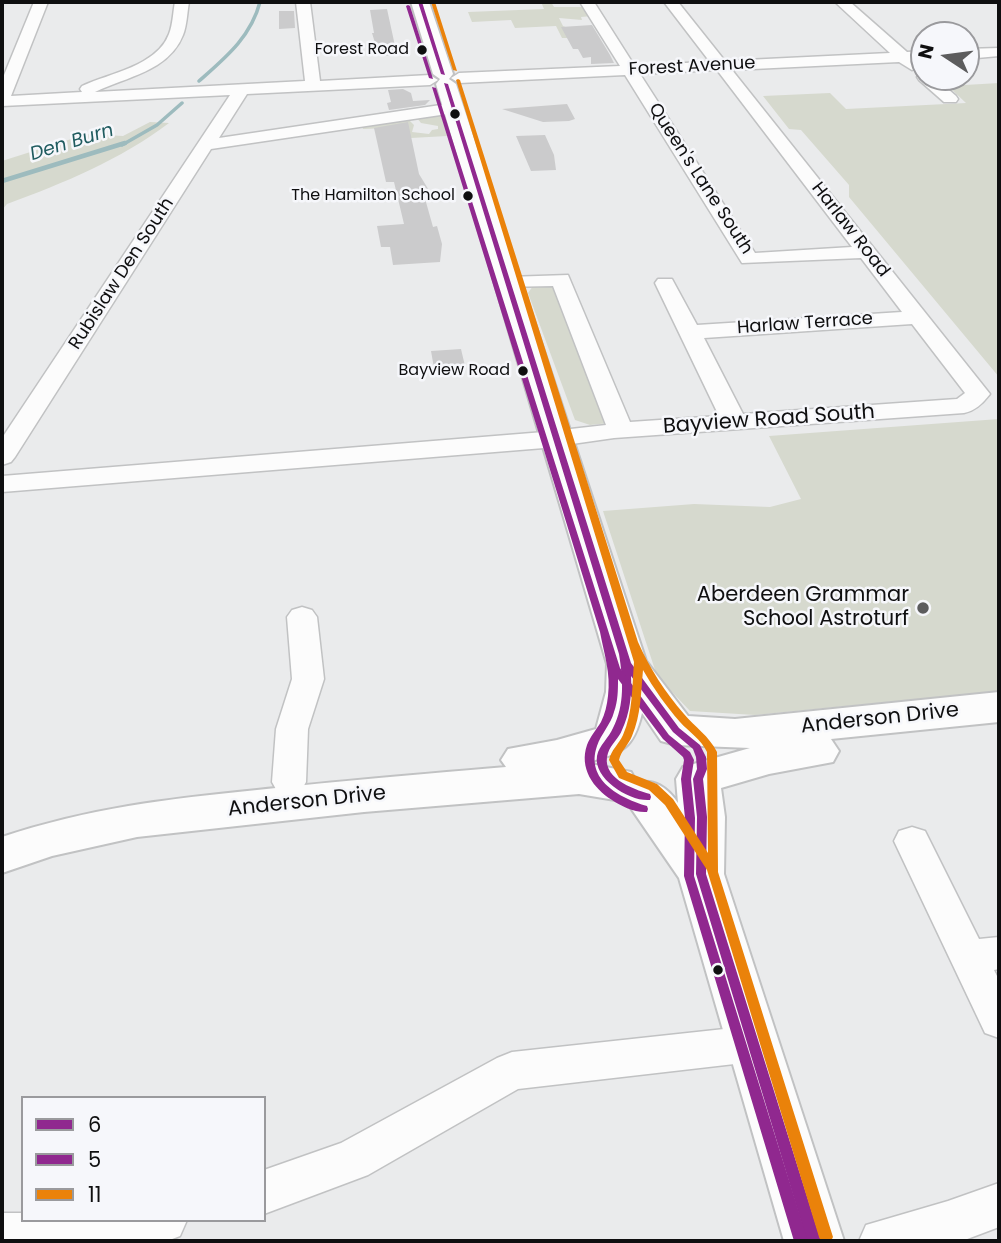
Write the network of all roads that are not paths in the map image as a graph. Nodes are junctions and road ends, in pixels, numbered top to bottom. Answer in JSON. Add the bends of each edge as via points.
{"nodes":[{"id":1,"x":41,"y":2,"type":"edge"},
{"id":2,"x":182,"y":2,"type":"edge"},
{"id":3,"x":303,"y":2,"type":"edge"},
{"id":4,"x":420,"y":2,"type":"edge"},
{"id":5,"x":587,"y":2,"type":"edge"},
{"id":6,"x":671,"y":2,"type":"edge"},
{"id":7,"x":842,"y":2,"type":"edge"},
{"id":8,"x":999,"y":52,"type":"edge"},
{"id":9,"x":980,"y":53,"type":"edge"},
{"id":10,"x":903,"y":57,"type":"junction"},
{"id":11,"x":910,"y":57,"type":"edge"},
{"id":12,"x":910,"y":63,"type":"edge"},
{"id":13,"x":722,"y":66,"type":"junction"},
{"id":14,"x":630,"y":70,"type":"junction"},
{"id":15,"x":446,"y":85,"type":"junction"},
{"id":16,"x":313,"y":86,"type":"junction"},
{"id":17,"x":242,"y":89,"type":"junction"},
{"id":18,"x":941,"y":91,"type":"edge"},
{"id":19,"x":83,"y":97,"type":"junction"},
{"id":20,"x":950,"y":99,"type":"dead end"},
{"id":21,"x":2,"y":100,"type":"edge"},
{"id":22,"x":206,"y":145,"type":"junction"},
{"id":23,"x":866,"y":252,"type":"junction"},
{"id":24,"x":508,"y":283,"type":"junction"},
{"id":25,"x":664,"y":283,"type":"dead end"},
{"id":26,"x":919,"y":317,"type":"junction"},
{"id":27,"x":691,"y":332,"type":"junction"},
{"id":28,"x":978,"y":394,"type":"joint"},
{"id":29,"x":735,"y":423,"type":"junction"},
{"id":30,"x":621,"y":431,"type":"junction"},
{"id":31,"x":556,"y":438,"type":"junction"},
{"id":32,"x":2,"y":457,"type":"edge"},
{"id":33,"x":2,"y":484,"type":"edge"},
{"id":34,"x":302,"y":617,"type":"dead end"},
{"id":35,"x":627,"y":664,"type":"junction"},
{"id":36,"x":999,"y":707,"type":"edge"},
{"id":37,"x":999,"y":729,"type":"edge"},
{"id":38,"x":676,"y":730,"type":"junction"},
{"id":39,"x":612,"y":736,"type":"junction"},
{"id":40,"x":698,"y":779,"type":"junction"},
{"id":41,"x":289,"y":782,"type":"junction"},
{"id":42,"x":631,"y":790,"type":"junction"},
{"id":43,"x":2,"y":832,"type":"edge"},
{"id":44,"x":912,"y":841,"type":"dead end"},
{"id":45,"x":2,"y":855,"type":"edge"},
{"id":46,"x":701,"y":874,"type":"junction"},
{"id":47,"x":984,"y":955,"type":"edge"},
{"id":48,"x":999,"y":1020,"type":"edge"},
{"id":49,"x":752,"y":1044,"type":"junction"},
{"id":50,"x":266,"y":1191,"type":"edge"},
{"id":51,"x":999,"y":1205,"type":"edge"},
{"id":52,"x":155,"y":1222,"type":"edge"},
{"id":53,"x":2,"y":1236,"type":"edge"},
{"id":54,"x":814,"y":1241,"type":"edge"},
{"id":55,"x":882,"y":1241,"type":"edge"}],
"edges":[{"from":1,"to":21,"type":"street"},
{"from":2,"to":19,"type":"street","via":[[176,34],[166,49],[143,66],[90,88]]},
{"from":3,"to":16,"type":"street"},
{"from":4,"to":15,"type":"main road"},
{"from":5,"to":14,"type":"street","name":"Queen's Lane South"},
{"from":6,"to":13,"type":"street","name":"Harlaw Road"},
{"from":7,"to":10,"type":"street"},
{"from":8,"to":9,"type":"street"},
{"from":10,"to":11,"type":"street","name":"Forest Avenue"},
{"from":10,"to":12,"type":"street"},
{"from":10,"to":13,"type":"street","name":"Forest Avenue"},
{"from":13,"to":14,"type":"street","name":"Forest Avenue"},
{"from":13,"to":23,"type":"street","name":"Harlaw Road"},
{"from":14,"to":15,"type":"street","name":"Forest Avenue"},
{"from":14,"to":23,"type":"street","name":"Queen's Lane South","via":[[749,259]]},
{"from":15,"to":16,"type":"street"},
{"from":15,"to":22,"type":"street"},
{"from":15,"to":24,"type":"main road"},
{"from":16,"to":17,"type":"street"},
{"from":17,"to":19,"type":"street"},
{"from":17,"to":22,"type":"street","name":"Rubislaw Den South"},
{"from":18,"to":20,"type":"street"},
{"from":19,"to":21,"type":"street"},
{"from":22,"to":32,"type":"street","name":"Rubislaw Den South"},
{"from":23,"to":26,"type":"street","name":"Harlaw Road"},
{"from":24,"to":30,"type":"street","via":[[561,279]]},
{"from":24,"to":31,"type":"main road"},
{"from":25,"to":27,"type":"street"},
{"from":26,"to":27,"type":"street","name":"Harlaw Terrace"},
{"from":26,"to":28,"type":"street","name":"Harlaw Road"},
{"from":27,"to":29,"type":"street"},
{"from":28,"to":29,"type":"street","name":"Bayview Road South","via":[[964,406]]},
{"from":29,"to":30,"type":"street","name":"Bayview Road South"},
{"from":30,"to":31,"type":"street","name":"Bayview Road South"},
{"from":31,"to":33,"type":"street"},
{"from":31,"to":35,"type":"main road"},
{"from":34,"to":41,"type":"street","via":[[308,679],[292,729]]},
{"from":35,"to":38,"type":"main road"},
{"from":35,"to":39,"type":"main road","via":[[626,692]]},
{"from":36,"to":38,"type":"main road","name":"Anderson Drive","via":[[735,734]]},
{"from":37,"to":40,"type":"main road","name":"Anderson Drive","via":[[769,758]]},
{"from":38,"to":39,"type":"main road","via":[[638,725]]},
{"from":38,"to":40,"type":"main road","via":[[697,747],[702,769]]},
{"from":39,"to":41,"type":"main road","name":"Anderson Drive","via":[[557,756]]},
{"from":39,"to":42,"type":"main road","via":[[603,750],[606,773]]},
{"from":40,"to":42,"type":"main road","via":[[677,794]]},
{"from":40,"to":46,"type":"main road"},
{"from":41,"to":43,"type":"main road","name":"Anderson Drive","via":[[113,803]]},
{"from":42,"to":45,"type":"main road","name":"Anderson Drive","via":[[579,778],[364,795],[137,820]]},
{"from":42,"to":46,"type":"main road","via":[[659,810]]},
{"from":44,"to":47,"type":"street"},
{"from":46,"to":49,"type":"main road"},
{"from":47,"to":48,"type":"street"},
{"from":49,"to":50,"type":"street","via":[[512,1071],[353,1160]]},
{"from":49,"to":54,"type":"main road"},
{"from":51,"to":55,"type":"street"},
{"from":52,"to":53,"type":"street","via":[[100,1235]]}]}
